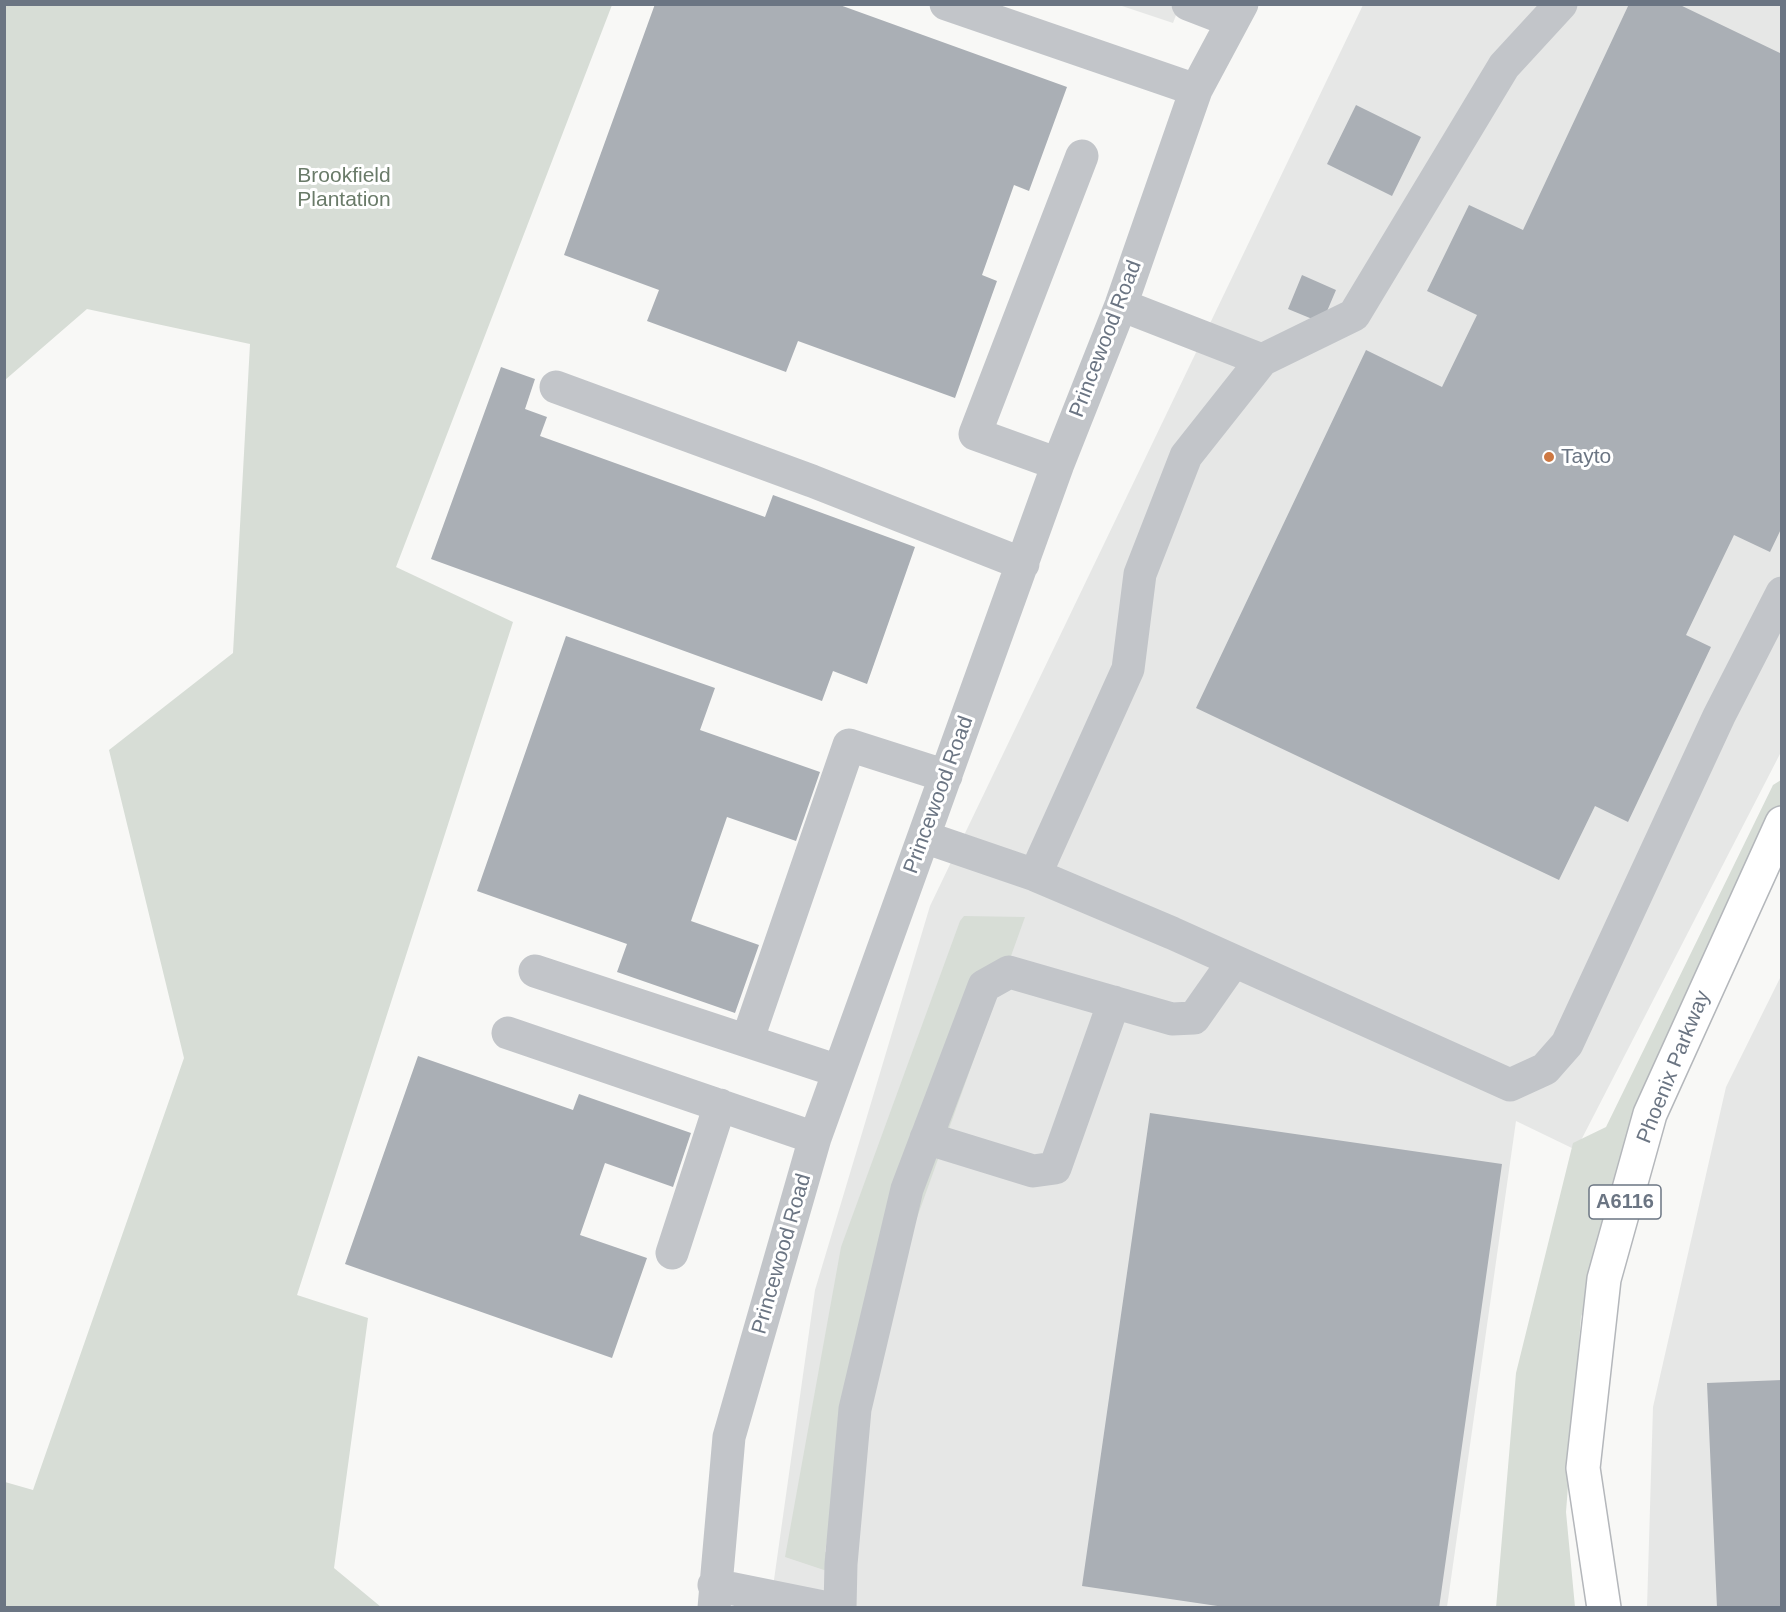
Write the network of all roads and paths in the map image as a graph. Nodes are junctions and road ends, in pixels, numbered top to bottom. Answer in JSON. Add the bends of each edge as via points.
{"nodes":[{"id":1,"x":946,"y":4,"type":"edge"},
{"id":2,"x":1188,"y":4,"type":"edge"},
{"id":3,"x":1562,"y":4,"type":"edge"},
{"id":4,"x":1237,"y":13,"type":"edge"},
{"id":5,"x":1196,"y":90,"type":"junction"},
{"id":6,"x":1082,"y":156,"type":"dead end"},
{"id":7,"x":1121,"y":305,"type":"junction"},
{"id":8,"x":1262,"y":360,"type":"junction"},
{"id":9,"x":556,"y":387,"type":"dead end"},
{"id":10,"x":1058,"y":464,"type":"junction"},
{"id":11,"x":1023,"y":564,"type":"junction"},
{"id":12,"x":1782,"y":593,"type":"edge"},
{"id":13,"x":946,"y":776,"type":"junction"},
{"id":14,"x":1782,"y":823,"type":"edge"},
{"id":15,"x":924,"y":837,"type":"junction"},
{"id":16,"x":1035,"y":875,"type":"junction"},
{"id":17,"x":1234,"y":961,"type":"junction"},
{"id":18,"x":536,"y":971,"type":"dead end"},
{"id":19,"x":1114,"y":1002,"type":"junction"},
{"id":20,"x":508,"y":1033,"type":"dead end"},
{"id":21,"x":747,"y":1041,"type":"junction"},
{"id":22,"x":838,"y":1071,"type":"junction"},
{"id":23,"x":720,"y":1105,"type":"junction"},
{"id":24,"x":815,"y":1138,"type":"junction"},
{"id":25,"x":926,"y":1138,"type":"junction"},
{"id":26,"x":672,"y":1253,"type":"dead end"},
{"id":27,"x":714,"y":1596,"type":"edge"},
{"id":28,"x":828,"y":1608,"type":"edge"},
{"id":29,"x":840,"y":1608,"type":"edge"},
{"id":30,"x":1604,"y":1608,"type":"edge"}],
"edges":[{"from":1,"to":5,"type":"street"},
{"from":2,"to":4,"type":"street"},
{"from":3,"to":8,"type":"street","via":[[1504,66],[1354,315]]},
{"from":4,"to":5,"type":"street","name":"Princewood Road"},
{"from":5,"to":7,"type":"street","name":"Princewood Road"},
{"from":6,"to":10,"type":"street","via":[[975,434]]},
{"from":7,"to":8,"type":"street"},
{"from":7,"to":10,"type":"street","name":"Princewood Road"},
{"from":8,"to":16,"type":"street","via":[[1186,456],[1140,574],[1128,669]]},
{"from":9,"to":11,"type":"street"},
{"from":10,"to":11,"type":"street","name":"Princewood Road"},
{"from":11,"to":13,"type":"street","name":"Princewood Road"},
{"from":12,"to":17,"type":"street","via":[[1719,716],[1567,1044],[1545,1069],[1510,1085]]},
{"from":13,"to":15,"type":"street","name":"Princewood Road"},
{"from":13,"to":21,"type":"street","via":[[849,745]]},
{"from":14,"to":30,"type":"main road","name":"Phoenix Parkway","number":"A6116","via":[[1650,1114],[1604,1279],[1583,1468]]},
{"from":15,"to":16,"type":"street"},
{"from":15,"to":22,"type":"street","name":"Princewood Road"},
{"from":16,"to":17,"type":"street"},
{"from":17,"to":19,"type":"street","via":[[1194,1018],[1172,1018]]},
{"from":18,"to":21,"type":"street"},
{"from":19,"to":25,"type":"street","via":[[1009,972],[984,986]]},
{"from":19,"to":25,"type":"street","via":[[1055,1168],[1034,1171]]},
{"from":20,"to":23,"type":"street"},
{"from":21,"to":22,"type":"street"},
{"from":22,"to":24,"type":"street","name":"Princewood Road"},
{"from":23,"to":24,"type":"street"},
{"from":23,"to":26,"type":"street"},
{"from":24,"to":27,"type":"street","name":"Princewood Road","via":[[729,1437]]},
{"from":25,"to":29,"type":"street","via":[[906,1189],[855,1409]]},
{"from":27,"to":28,"type":"street"}]}
